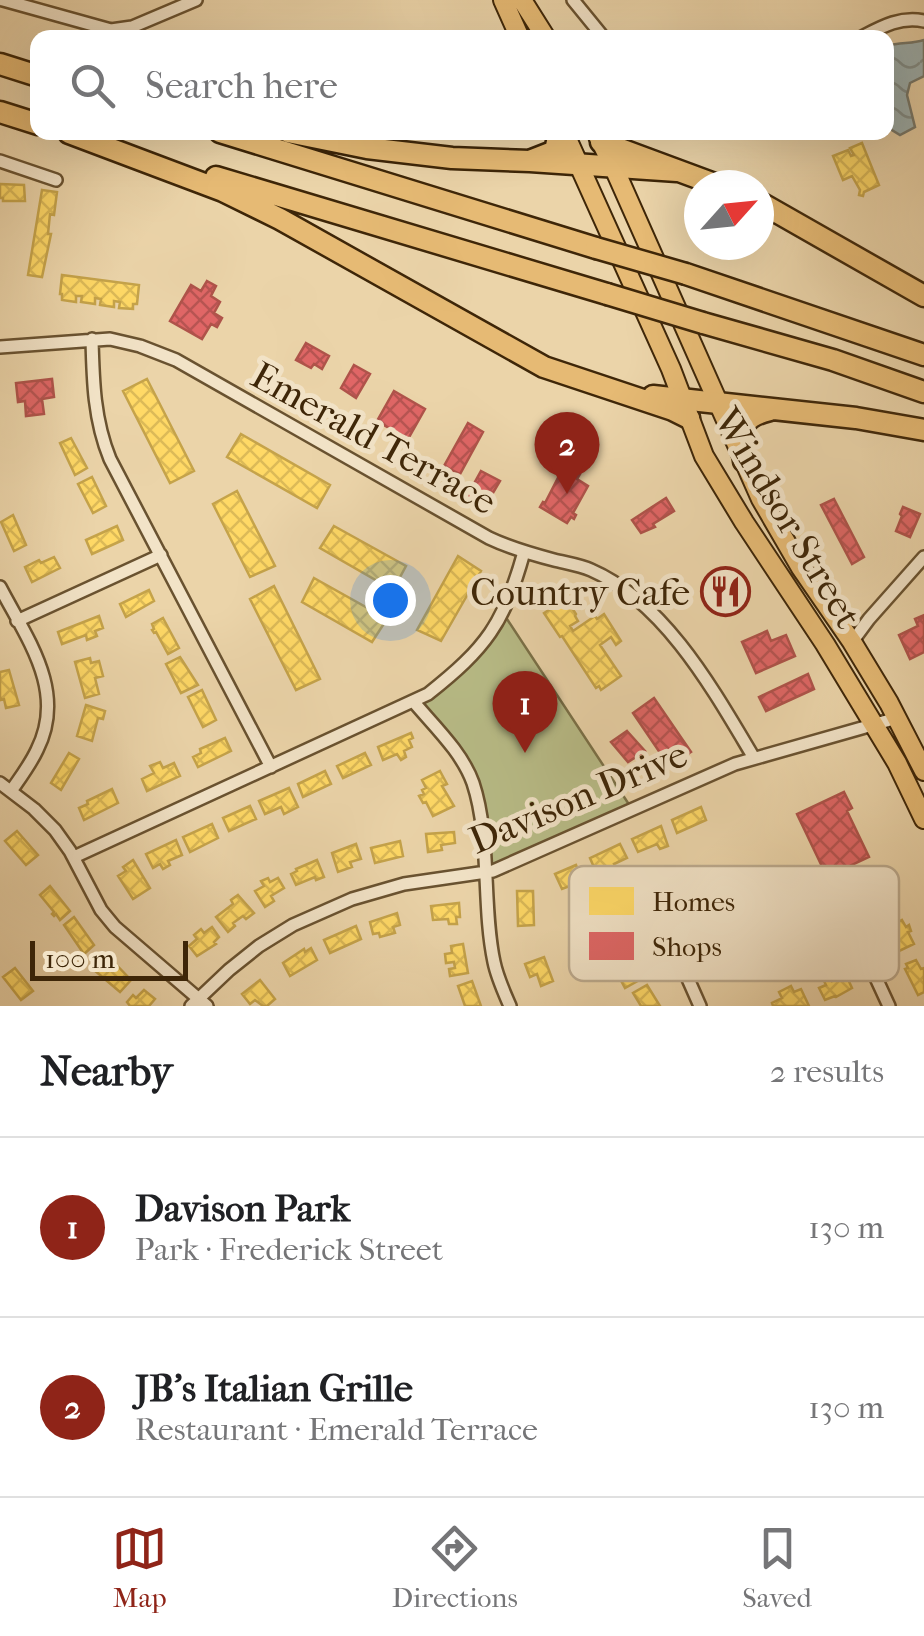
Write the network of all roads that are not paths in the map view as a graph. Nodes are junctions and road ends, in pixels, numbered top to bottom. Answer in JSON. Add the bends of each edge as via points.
{"nodes":[{"id":1,"x":3,"y":0,"type":"edge"},
{"id":2,"x":196,"y":0,"type":"edge"},
{"id":3,"x":502,"y":0,"type":"edge"},
{"id":4,"x":522,"y":0,"type":"edge"},
{"id":5,"x":573,"y":0,"type":"edge"},
{"id":6,"x":924,"y":21,"type":"edge"},
{"id":7,"x":516,"y":30,"type":"edge"},
{"id":8,"x":541,"y":30,"type":"edge"},
{"id":9,"x":597,"y":30,"type":"edge"},
{"id":10,"x":878,"y":30,"type":"edge"},
{"id":11,"x":0,"y":63,"type":"edge"},
{"id":12,"x":30,"y":71,"type":"edge"},
{"id":13,"x":0,"y":112,"type":"edge"},
{"id":14,"x":30,"y":121,"type":"edge"},
{"id":15,"x":86,"y":140,"type":"edge"},
{"id":16,"x":91,"y":140,"type":"edge"},
{"id":17,"x":246,"y":140,"type":"edge"},
{"id":18,"x":328,"y":140,"type":"edge"},
{"id":19,"x":559,"y":140,"type":"edge"},
{"id":20,"x":566,"y":140,"type":"edge"},
{"id":21,"x":600,"y":140,"type":"edge"},
{"id":22,"x":606,"y":140,"type":"edge"},
{"id":23,"x":0,"y":161,"type":"edge"},
{"id":24,"x":530,"y":161,"type":"junction"},
{"id":25,"x":579,"y":164,"type":"junction"},
{"id":26,"x":614,"y":168,"type":"junction"},
{"id":27,"x":677,"y":170,"type":"junction"},
{"id":28,"x":684,"y":173,"type":"edge"},
{"id":29,"x":56,"y":180,"type":"dead end"},
{"id":30,"x":774,"y":211,"type":"edge"},
{"id":31,"x":924,"y":296,"type":"edge"},
{"id":32,"x":92,"y":339,"type":"junction"},
{"id":33,"x":0,"y":347,"type":"edge"},
{"id":34,"x":924,"y":355,"type":"edge"},
{"id":35,"x":924,"y":392,"type":"edge"},
{"id":36,"x":720,"y":404,"type":"junction"},
{"id":37,"x":685,"y":408,"type":"junction"},
{"id":38,"x":776,"y":409,"type":"junction"},
{"id":39,"x":924,"y":430,"type":"edge"},
{"id":40,"x":744,"y":460,"type":"junction"},
{"id":41,"x":524,"y":552,"type":"junction"},
{"id":42,"x":161,"y":555,"type":"junction"},
{"id":43,"x":924,"y":557,"type":"edge"},
{"id":44,"x":0,"y":587,"type":"edge"},
{"id":45,"x":18,"y":621,"type":"junction"},
{"id":46,"x":852,"y":642,"type":"junction"},
{"id":47,"x":413,"y":702,"type":"junction"},
{"id":48,"x":897,"y":718,"type":"junction"},
{"id":49,"x":874,"y":724,"type":"junction"},
{"id":50,"x":754,"y":758,"type":"junction"},
{"id":51,"x":271,"y":767,"type":"junction"},
{"id":52,"x":924,"y":771,"type":"edge"},
{"id":53,"x":0,"y":783,"type":"edge"},
{"id":54,"x":12,"y":791,"type":"junction"},
{"id":55,"x":924,"y":819,"type":"edge"},
{"id":56,"x":74,"y":858,"type":"junction"},
{"id":57,"x":486,"y":873,"type":"junction"},
{"id":58,"x":689,"y":981,"type":"edge"},
{"id":59,"x":875,"y":981,"type":"edge"},
{"id":60,"x":198,"y":1004,"type":"edge"},
{"id":61,"x":886,"y":1005,"type":"edge"},
{"id":62,"x":510,"y":1006,"type":"edge"},
{"id":63,"x":700,"y":1006,"type":"edge"}],
"edges":[{"from":1,"to":2,"type":"street","via":[[112,30]]},
{"from":3,"to":7,"type":"main road"},
{"from":4,"to":8,"type":"main road"},
{"from":5,"to":9,"type":"street"},
{"from":6,"to":10,"type":"street"},
{"from":11,"to":12,"type":"highway"},
{"from":13,"to":14,"type":"highway"},
{"from":15,"to":37,"type":"highway","via":[[280,219],[544,367]]},
{"from":16,"to":35,"type":"highway","bridge":true},
{"from":17,"to":34,"type":"highway","bridge":true,"via":[[686,274]]},
{"from":18,"to":24,"type":"highway"},
{"from":19,"to":24,"type":"highway","via":[[556,151]]},
{"from":20,"to":25,"type":"main road","name":"Windsor Street"},
{"from":21,"to":26,"type":"main road","name":"Windsor Street"},
{"from":22,"to":27,"type":"highway"},
{"from":23,"to":29,"type":"street"},
{"from":24,"to":25,"type":"highway"},
{"from":25,"to":26,"type":"highway"},
{"from":25,"to":37,"type":"main road","name":"Windsor Street"},
{"from":26,"to":27,"type":"highway"},
{"from":26,"to":36,"type":"main road","name":"Windsor Street"},
{"from":27,"to":28,"type":"highway"},
{"from":30,"to":31,"type":"highway"},
{"from":32,"to":33,"type":"street","name":"Emerald Terrace"},
{"from":32,"to":41,"type":"street","name":"Emerald Terrace","via":[[176,360]]},
{"from":32,"to":42,"type":"street","via":[[102,439]]},
{"from":36,"to":37,"type":"highway"},
{"from":36,"to":38,"type":"highway"},
{"from":36,"to":40,"type":"main road","name":"Windsor Street"},
{"from":37,"to":49,"type":"main road","name":"Windsor Street","via":[[704,456]]},
{"from":38,"to":39,"type":"highway"},
{"from":38,"to":40,"type":"highway","via":[[746,421]]},
{"from":40,"to":46,"type":"main road","name":"Windsor Street","via":[[800,568]]},
{"from":41,"to":47,"type":"street","via":[[508,601],[478,651]]},
{"from":41,"to":50,"type":"street","name":"Emerald Terrace","via":[[590,569],[646,604]]},
{"from":42,"to":45,"type":"street"},
{"from":42,"to":51,"type":"street"},
{"from":43,"to":46,"type":"street"},
{"from":44,"to":45,"type":"street"},
{"from":45,"to":54,"type":"street","via":[[49,696],[38,749]]},
{"from":46,"to":48,"type":"main road","name":"Windsor Street"},
{"from":47,"to":51,"type":"street"},
{"from":47,"to":57,"type":"street","via":[[472,782]]},
{"from":48,"to":49,"type":"street","name":"Davison Drive"},
{"from":48,"to":52,"type":"main road","name":"Windsor Street"},
{"from":49,"to":50,"type":"street","name":"Davison Drive"},
{"from":49,"to":55,"type":"main road","name":"Windsor Street"},
{"from":50,"to":57,"type":"street","name":"Davison Drive"},
{"from":51,"to":56,"type":"street"},
{"from":53,"to":54,"type":"street"},
{"from":54,"to":56,"type":"street","via":[[56,830]]},
{"from":56,"to":60,"type":"street","via":[[115,927]]},
{"from":57,"to":60,"type":"street","name":"Davison Drive","via":[[404,884],[293,924],[229,970]]},
{"from":57,"to":62,"type":"street","via":[[494,964]]},
{"from":58,"to":63,"type":"street"},
{"from":59,"to":61,"type":"street"}]}
